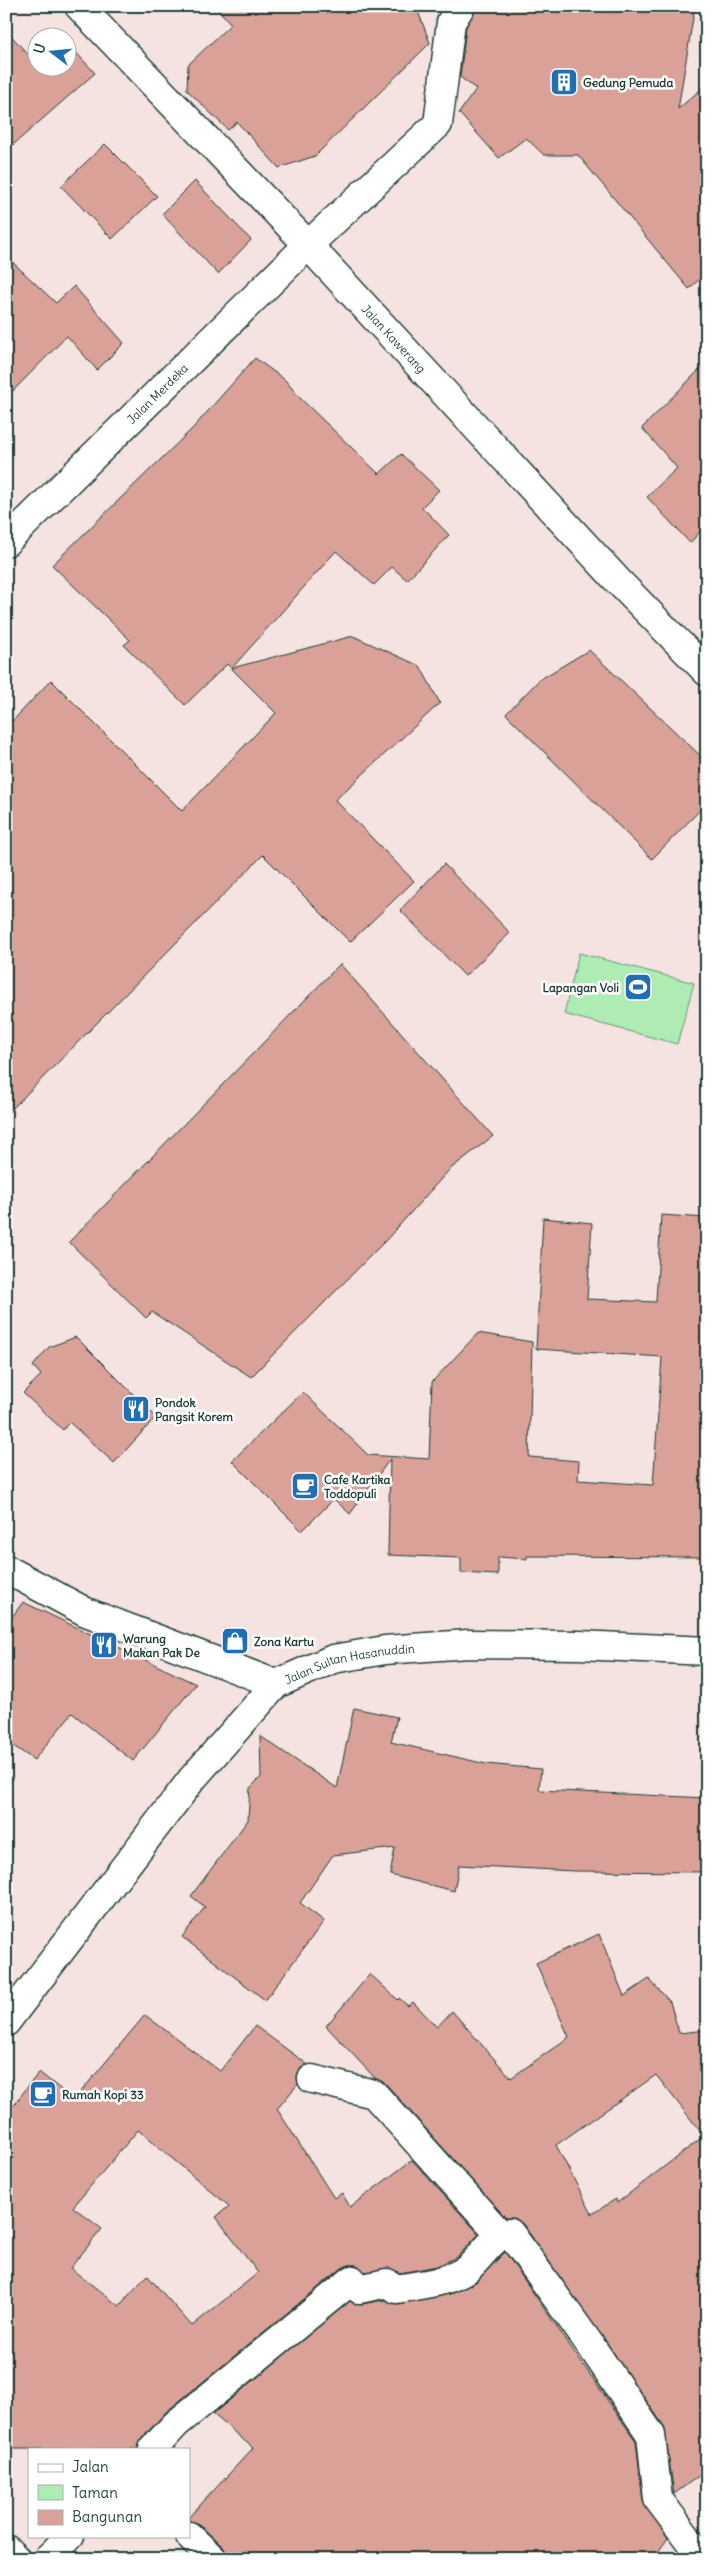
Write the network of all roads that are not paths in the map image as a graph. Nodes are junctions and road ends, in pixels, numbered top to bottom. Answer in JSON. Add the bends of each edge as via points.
{"nodes":[{"id":1,"x":79,"y":6,"type":"edge"},
{"id":2,"x":461,"y":6,"type":"edge"},
{"id":3,"x":308,"y":245,"type":"junction"},
{"id":4,"x":6,"y":542,"type":"edge"},
{"id":5,"x":707,"y":672,"type":"edge"},
{"id":6,"x":6,"y":1569,"type":"edge"},
{"id":7,"x":707,"y":1651,"type":"edge"},
{"id":8,"x":276,"y":1684,"type":"junction"},
{"id":9,"x":6,"y":2022,"type":"edge"},
{"id":10,"x":312,"y":2079,"type":"dead end"},
{"id":11,"x":501,"y":2235,"type":"junction"},
{"id":12,"x":154,"y":2448,"type":"edge"},
{"id":13,"x":190,"y":2537,"type":"edge"},
{"id":14,"x":68,"y":2538,"type":"edge"},
{"id":15,"x":6,"y":2549,"type":"edge"},
{"id":16,"x":16,"y":2559,"type":"edge"},
{"id":17,"x":47,"y":2559,"type":"edge"},
{"id":18,"x":213,"y":2559,"type":"edge"},
{"id":19,"x":704,"y":2559,"type":"edge"}],
"edges":[{"from":1,"to":3,"type":"street","name":"Jalan Kawerang"},
{"from":2,"to":3,"type":"street","name":"Jalan Merdeka","via":[[450,22],[438,124]]},
{"from":3,"to":4,"type":"street","name":"Jalan Merdeka"},
{"from":3,"to":5,"type":"street","name":"Jalan Kawerang","via":[[617,580]]},
{"from":6,"to":8,"type":"street","via":[[86,1612]]},
{"from":7,"to":8,"type":"street","name":"Jalan Sultan Hasanuddin","via":[[468,1644],[413,1648],[333,1659]]},
{"from":8,"to":9,"type":"street","name":"Jalan Sultan Hasanuddin","via":[[192,1779]]},
{"from":10,"to":11,"type":"street","via":[[374,2094]]},
{"from":11,"to":12,"type":"street","via":[[466,2270],[435,2282],[396,2289],[387,2282],[358,2289],[352,2280],[176,2424]]},
{"from":11,"to":19,"type":"street","via":[[510,2233],[651,2435],[658,2499]]},
{"from":13,"to":18,"type":"street"},
{"from":14,"to":17,"type":"street"},
{"from":15,"to":16,"type":"street"}]}
